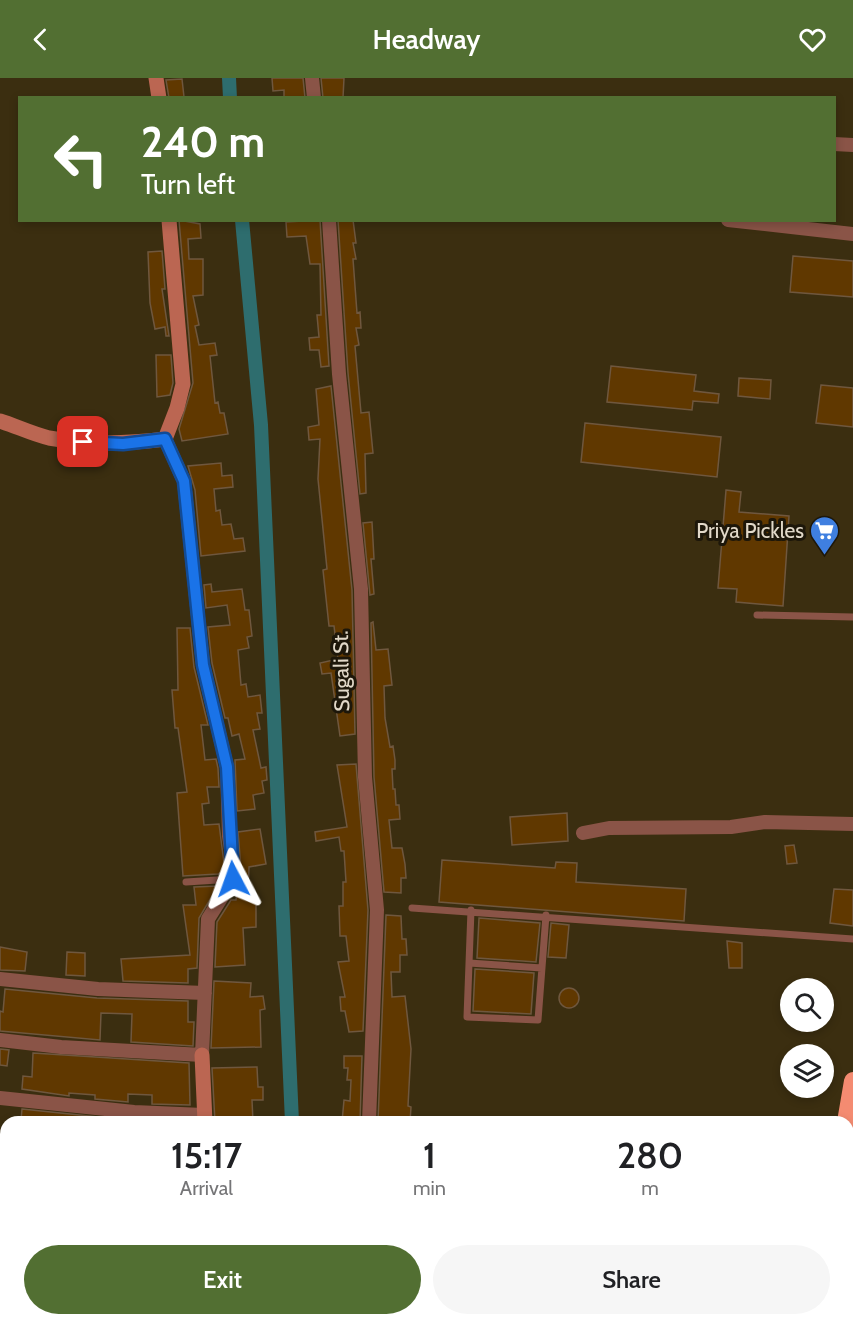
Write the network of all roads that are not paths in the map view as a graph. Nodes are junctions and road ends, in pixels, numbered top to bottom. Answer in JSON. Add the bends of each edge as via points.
{"nodes":[{"id":1,"x":156,"y":78,"type":"edge"},
{"id":2,"x":312,"y":78,"type":"edge"},
{"id":3,"x":159,"y":96,"type":"edge"},
{"id":4,"x":315,"y":96,"type":"edge"},
{"id":5,"x":836,"y":144,"type":"edge"},
{"id":6,"x":853,"y":145,"type":"edge"},
{"id":7,"x":170,"y":222,"type":"edge"},
{"id":8,"x":329,"y":222,"type":"edge"},
{"id":9,"x":746,"y":222,"type":"edge"},
{"id":10,"x":853,"y":234,"type":"edge"},
{"id":11,"x":0,"y":421,"type":"edge"},
{"id":12,"x":165,"y":439,"type":"junction"},
{"id":13,"x":757,"y":615,"type":"dead end"},
{"id":14,"x":853,"y":617,"type":"edge"},
{"id":15,"x":853,"y":824,"type":"edge"},
{"id":16,"x":583,"y":832,"type":"dead end"},
{"id":17,"x":233,"y":879,"type":"junction"},
{"id":18,"x":186,"y":882,"type":"dead end"},
{"id":19,"x":412,"y":908,"type":"dead end"},
{"id":20,"x":471,"y":910,"type":"junction"},
{"id":21,"x":546,"y":915,"type":"junction"},
{"id":22,"x":853,"y":939,"type":"edge"},
{"id":23,"x":469,"y":963,"type":"junction"},
{"id":24,"x":542,"y":968,"type":"junction"},
{"id":25,"x":0,"y":979,"type":"edge"},
{"id":26,"x":205,"y":993,"type":"junction"},
{"id":27,"x":0,"y":1040,"type":"edge"},
{"id":28,"x":202,"y":1055,"type":"junction"},
{"id":29,"x":853,"y":1080,"type":"edge"},
{"id":30,"x":0,"y":1098,"type":"edge"},
{"id":31,"x":174,"y":1116,"type":"edge"},
{"id":32,"x":204,"y":1116,"type":"edge"},
{"id":33,"x":369,"y":1116,"type":"edge"},
{"id":34,"x":847,"y":1116,"type":"edge"}],
"edges":[{"from":1,"to":3,"type":"street"},
{"from":2,"to":4,"type":"street"},
{"from":5,"to":6,"type":"street"},
{"from":7,"to":12,"type":"street","via":[[183,384]]},
{"from":8,"to":33,"type":"street","name":"Sugali St.","via":[[339,374],[361,589],[365,777],[377,910]]},
{"from":9,"to":10,"type":"street"},
{"from":11,"to":12,"type":"street","via":[[47,438],[83,442],[123,444]]},
{"from":12,"to":17,"type":"street","via":[[184,481],[203,665],[227,767]]},
{"from":13,"to":14,"type":"lane"},
{"from":15,"to":16,"type":"street","via":[[765,822],[731,827],[609,828]]},
{"from":17,"to":18,"type":"lane"},
{"from":17,"to":26,"type":"street","via":[[208,920]]},
{"from":19,"to":20,"type":"lane"},
{"from":20,"to":21,"type":"lane"},
{"from":20,"to":23,"type":"lane"},
{"from":21,"to":22,"type":"lane"},
{"from":21,"to":24,"type":"lane"},
{"from":23,"to":24,"type":"lane"},
{"from":23,"to":24,"type":"lane","via":[[467,1017],[538,1020]]},
{"from":25,"to":26,"type":"street","via":[[98,989]]},
{"from":26,"to":28,"type":"street"},
{"from":27,"to":28,"type":"street"},
{"from":28,"to":32,"type":"street"},
{"from":29,"to":34,"type":"highway"},
{"from":30,"to":31,"type":"street"}]}
